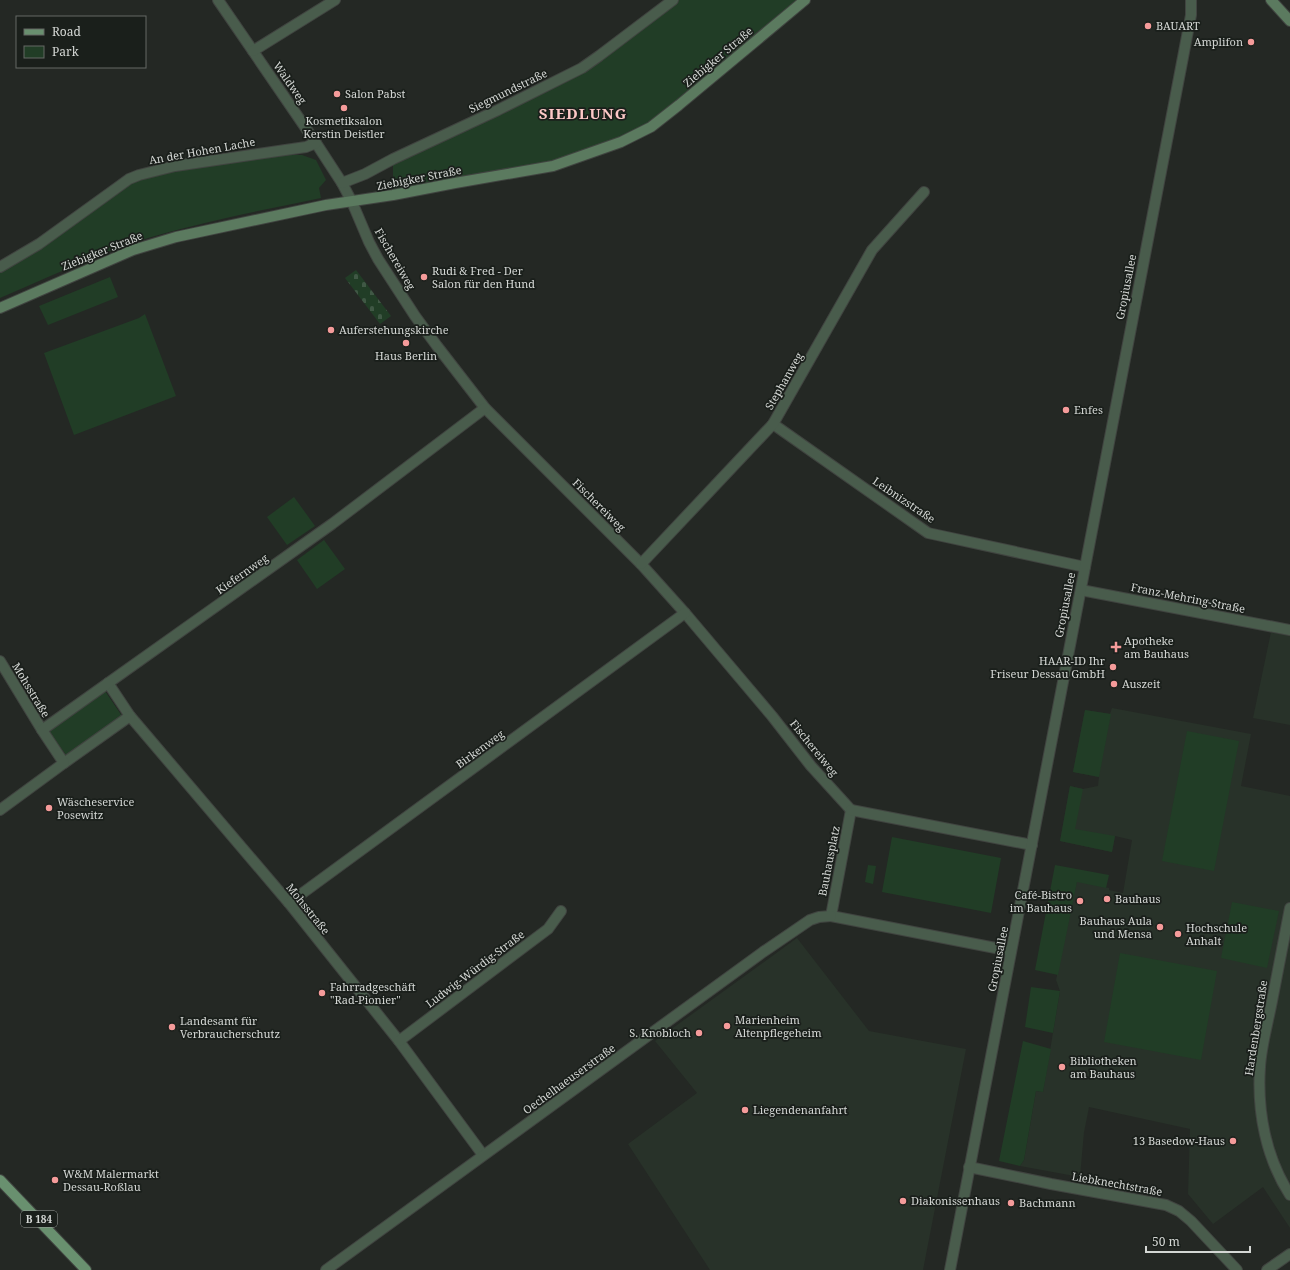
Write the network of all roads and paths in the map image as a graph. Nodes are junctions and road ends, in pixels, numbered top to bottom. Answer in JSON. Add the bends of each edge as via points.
{"nodes":[{"id":1,"x":218,"y":0,"type":"edge"},
{"id":2,"x":335,"y":0,"type":"edge"},
{"id":3,"x":672,"y":0,"type":"edge"},
{"id":4,"x":805,"y":0,"type":"edge"},
{"id":5,"x":1191,"y":0,"type":"edge"},
{"id":6,"x":1198,"y":0,"type":"edge"},
{"id":7,"x":1271,"y":0,"type":"edge"},
{"id":8,"x":1191,"y":15,"type":"junction"},
{"id":9,"x":1290,"y":21,"type":"edge"},
{"id":10,"x":253,"y":51,"type":"junction"},
{"id":11,"x":316,"y":143,"type":"junction"},
{"id":12,"x":342,"y":183,"type":"junction"},
{"id":13,"x":924,"y":192,"type":"dead end"},
{"id":14,"x":352,"y":202,"type":"junction"},
{"id":15,"x":0,"y":267,"type":"edge"},
{"id":16,"x":0,"y":308,"type":"edge"},
{"id":17,"x":485,"y":408,"type":"junction"},
{"id":18,"x":773,"y":424,"type":"junction"},
{"id":19,"x":641,"y":564,"type":"junction"},
{"id":20,"x":1085,"y":567,"type":"junction"},
{"id":21,"x":1081,"y":590,"type":"junction"},
{"id":22,"x":685,"y":613,"type":"junction"},
{"id":23,"x":1290,"y":630,"type":"edge"},
{"id":24,"x":0,"y":661,"type":"edge"},
{"id":25,"x":108,"y":683,"type":"junction"},
{"id":26,"x":130,"y":716,"type":"junction"},
{"id":27,"x":42,"y":730,"type":"junction"},
{"id":28,"x":64,"y":763,"type":"junction"},
{"id":29,"x":0,"y":810,"type":"edge"},
{"id":30,"x":851,"y":810,"type":"junction"},
{"id":31,"x":1032,"y":845,"type":"junction"},
{"id":32,"x":289,"y":903,"type":"junction"},
{"id":33,"x":1290,"y":908,"type":"edge"},
{"id":34,"x":561,"y":911,"type":"dead end"},
{"id":35,"x":831,"y":916,"type":"junction"},
{"id":36,"x":1011,"y":951,"type":"junction"},
{"id":37,"x":399,"y":1041,"type":"junction"},
{"id":38,"x":483,"y":1155,"type":"junction"},
{"id":39,"x":970,"y":1167,"type":"junction"},
{"id":40,"x":0,"y":1180,"type":"edge"},
{"id":41,"x":1290,"y":1195,"type":"edge"},
{"id":42,"x":1290,"y":1254,"type":"edge"},
{"id":43,"x":86,"y":1270,"type":"edge"},
{"id":44,"x":326,"y":1270,"type":"edge"},
{"id":45,"x":950,"y":1270,"type":"edge"},
{"id":46,"x":1237,"y":1270,"type":"edge"},
{"id":47,"x":1266,"y":1270,"type":"edge"}],
"edges":[{"from":1,"to":10,"type":"street","name":"Waldweg"},
{"from":2,"to":10,"type":"street"},
{"from":3,"to":12,"type":"street","name":"Siegmundstraße","via":[[582,68]]},
{"from":4,"to":14,"type":"main road","name":"Ziebigker Straße","via":[[651,127],[622,142],[554,166]]},
{"from":5,"to":8,"type":"street","name":"Gropiusallee"},
{"from":6,"to":8,"type":"street","name":"Gropiusallee"},
{"from":7,"to":9,"type":"main road"},
{"from":8,"to":20,"type":"street","name":"Gropiusallee"},
{"from":10,"to":11,"type":"street","name":"Waldweg"},
{"from":11,"to":12,"type":"street","name":"Waldweg"},
{"from":11,"to":15,"type":"street","name":"An der Hohen Lache","via":[[306,147],[175,166],[139,175],[129,179],[39,244]]},
{"from":12,"to":14,"type":"street","name":"Waldweg"},
{"from":13,"to":18,"type":"street","name":"Stephanweg","via":[[872,250]]},
{"from":14,"to":16,"type":"main road","name":"Ziebigker Straße","via":[[326,205],[155,243],[133,250]]},
{"from":14,"to":17,"type":"street","name":"Fischereiweg","via":[[378,259],[415,316]]},
{"from":17,"to":19,"type":"street","name":"Fischereiweg"},
{"from":17,"to":25,"type":"street","name":"Kiefernweg","via":[[332,524]]},
{"from":18,"to":19,"type":"street","name":"Stephanweg"},
{"from":18,"to":20,"type":"street","name":"Leibnizstraße","via":[[928,533]]},
{"from":19,"to":22,"type":"street","name":"Fischereiweg"},
{"from":20,"to":21,"type":"street","name":"Gropiusallee"},
{"from":21,"to":23,"type":"street","name":"Franz-Mehring-Straße"},
{"from":21,"to":31,"type":"street","name":"Gropiusallee"},
{"from":22,"to":30,"type":"street","name":"Fischereiweg","via":[[811,766]]},
{"from":22,"to":32,"type":"street","name":"Birkenweg"},
{"from":24,"to":27,"type":"street","name":"Mohsstraße"},
{"from":25,"to":26,"type":"street","name":"Mohsstraße"},
{"from":25,"to":27,"type":"street","name":"Kiefernweg"},
{"from":26,"to":28,"type":"street"},
{"from":26,"to":32,"type":"street","name":"Mohsstraße"},
{"from":27,"to":28,"type":"street"},
{"from":28,"to":29,"type":"street"},
{"from":30,"to":31,"type":"street"},
{"from":30,"to":35,"type":"street","name":"Bauhausplatz"},
{"from":31,"to":36,"type":"street","name":"Gropiusallee"},
{"from":32,"to":37,"type":"street","name":"Mohsstraße"},
{"from":33,"to":41,"type":"street","name":"Hardenbergstraße","via":[[1260,1066],[1259,1095],[1262,1120],[1273,1164]]},
{"from":34,"to":37,"type":"street","name":"Ludwig-Würdig-Straße","via":[[548,929]]},
{"from":35,"to":36,"type":"street"},
{"from":35,"to":38,"type":"street","name":"Oechelhaeuserstraße","via":[[810,920],[769,948]]},
{"from":36,"to":39,"type":"street","name":"Gropiusallee"},
{"from":37,"to":38,"type":"street","name":"Mohsstraße"},
{"from":38,"to":44,"type":"street","name":"Oechelhaeuserstraße"},
{"from":39,"to":45,"type":"street","name":"Gropiusallee"},
{"from":39,"to":46,"type":"street","name":"Liebknechtstraße","via":[[1166,1205],[1191,1221]]},
{"from":40,"to":43,"type":"main road","number":"B 184"},
{"from":42,"to":47,"type":"street"}]}
